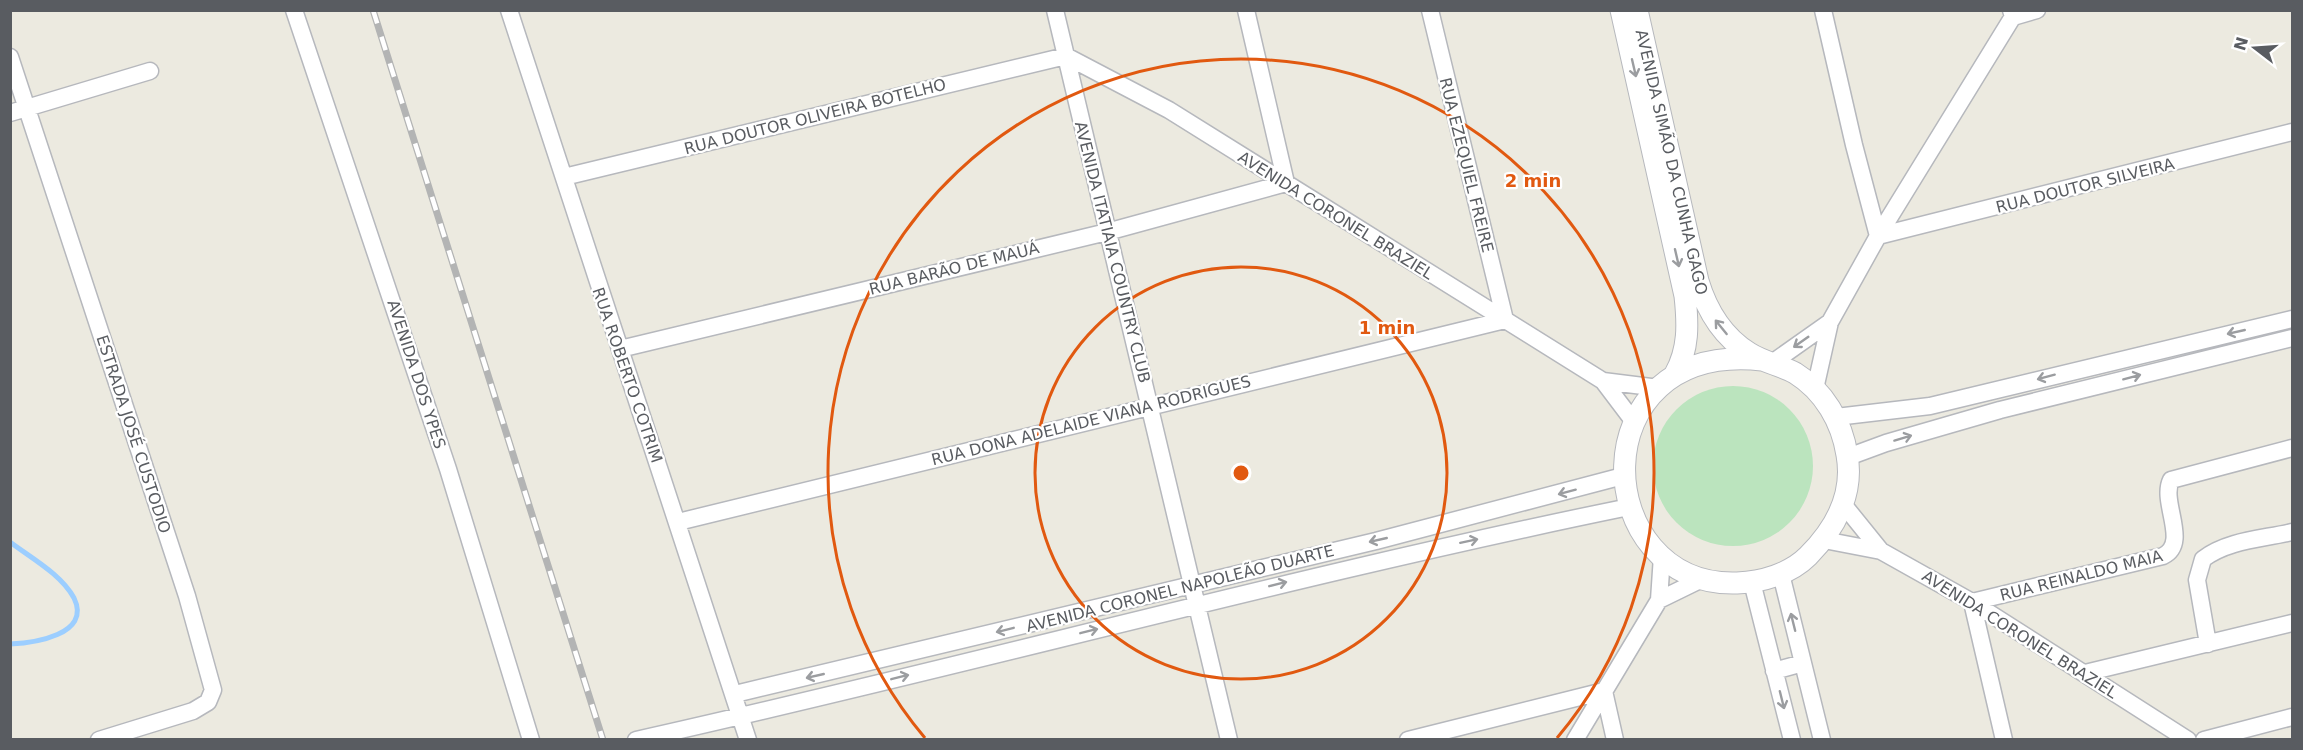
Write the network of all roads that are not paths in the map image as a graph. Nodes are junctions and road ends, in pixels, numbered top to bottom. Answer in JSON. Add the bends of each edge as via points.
{"nodes":[{"id":1,"x":294,"y":10,"type":"edge"},
{"id":2,"x":509,"y":10,"type":"edge"},
{"id":3,"x":1055,"y":10,"type":"edge"},
{"id":4,"x":1246,"y":10,"type":"edge"},
{"id":5,"x":1430,"y":10,"type":"edge"},
{"id":6,"x":1621,"y":10,"type":"edge"},
{"id":7,"x":1637,"y":10,"type":"edge"},
{"id":8,"x":1823,"y":10,"type":"edge"},
{"id":9,"x":2037,"y":10,"type":"edge"},
{"id":10,"x":2014,"y":13,"type":"edge"},
{"id":11,"x":1066,"y":56,"type":"junction"},
{"id":12,"x":10,"y":57,"type":"edge"},
{"id":13,"x":150,"y":71,"type":"dead end"},
{"id":14,"x":19,"y":111,"type":"edge"},
{"id":15,"x":2292,"y":132,"type":"edge"},
{"id":16,"x":564,"y":177,"type":"junction"},
{"id":17,"x":1286,"y":183,"type":"junction"},
{"id":18,"x":1107,"y":231,"type":"junction"},
{"id":19,"x":1878,"y":236,"type":"junction"},
{"id":20,"x":1693,"y":294,"type":"junction"},
{"id":21,"x":2292,"y":319,"type":"edge"},
{"id":22,"x":1505,"y":320,"type":"junction"},
{"id":23,"x":1830,"y":322,"type":"junction"},
{"id":24,"x":2292,"y":338,"type":"edge"},
{"id":25,"x":620,"y":349,"type":"junction"},
{"id":26,"x":1767,"y":361,"type":"junction"},
{"id":27,"x":1676,"y":374,"type":"junction"},
{"id":28,"x":1603,"y":381,"type":"junction"},
{"id":29,"x":1659,"y":388,"type":"junction"},
{"id":30,"x":1815,"y":389,"type":"junction"},
{"id":31,"x":1150,"y":405,"type":"junction"},
{"id":32,"x":1836,"y":417,"type":"junction"},
{"id":33,"x":1634,"y":422,"type":"junction"},
{"id":34,"x":2292,"y":448,"type":"edge"},
{"id":35,"x":1848,"y":457,"type":"junction"},
{"id":36,"x":1623,"y":476,"type":"junction"},
{"id":37,"x":1843,"y":504,"type":"junction"},
{"id":38,"x":1629,"y":507,"type":"junction"},
{"id":39,"x":678,"y":522,"type":"junction"},
{"id":40,"x":2292,"y":531,"type":"edge"},
{"id":41,"x":1824,"y":540,"type":"junction"},
{"id":42,"x":1881,"y":551,"type":"junction"},
{"id":43,"x":1662,"y":556,"type":"junction"},
{"id":44,"x":1781,"y":574,"type":"junction"},
{"id":45,"x":1702,"y":579,"type":"junction"},
{"id":46,"x":1752,"y":582,"type":"junction"},
{"id":47,"x":1195,"y":583,"type":"junction"},
{"id":48,"x":1659,"y":600,"type":"junction"},
{"id":49,"x":1972,"y":602,"type":"junction"},
{"id":50,"x":1199,"y":604,"type":"junction"},
{"id":51,"x":2292,"y":623,"type":"edge"},
{"id":52,"x":2208,"y":644,"type":"junction"},
{"id":53,"x":1803,"y":663,"type":"junction"},
{"id":54,"x":1774,"y":671,"type":"junction"},
{"id":55,"x":2085,"y":674,"type":"junction"},
{"id":56,"x":1604,"y":691,"type":"junction"},
{"id":57,"x":735,"y":694,"type":"junction"},
{"id":58,"x":741,"y":716,"type":"junction"},
{"id":59,"x":2292,"y":717,"type":"edge"},
{"id":60,"x":99,"y":740,"type":"edge"},
{"id":61,"x":531,"y":740,"type":"edge"},
{"id":62,"x":636,"y":740,"type":"edge"},
{"id":63,"x":748,"y":740,"type":"edge"},
{"id":64,"x":1229,"y":740,"type":"edge"},
{"id":65,"x":1408,"y":740,"type":"edge"},
{"id":66,"x":1575,"y":740,"type":"edge"},
{"id":67,"x":1615,"y":740,"type":"edge"},
{"id":68,"x":1792,"y":740,"type":"edge"},
{"id":69,"x":1822,"y":740,"type":"edge"},
{"id":70,"x":2004,"y":740,"type":"edge"},
{"id":71,"x":2188,"y":740,"type":"edge"},
{"id":72,"x":2204,"y":740,"type":"edge"}],
"edges":[{"from":1,"to":61,"type":"street","name":"AVENIDA DOS YPES","via":[[444,458]]},
{"from":2,"to":16,"type":"street","name":"RUA ROBERTO COTRIM"},
{"from":3,"to":11,"type":"street","name":"AVENIDA ITATIAIA COUNTRY CLUB"},
{"from":4,"to":17,"type":"street"},
{"from":5,"to":22,"type":"street","name":"RUA EZEQUIEL FREIRE"},
{"from":6,"to":20,"type":"street","name":"AVENIDA SIMÃO DA CUNHA GAGO","one_way":true},
{"from":7,"to":20,"type":"street","name":"AVENIDA SIMÃO DA CUNHA GAGO"},
{"from":8,"to":19,"type":"street"},
{"from":9,"to":10,"type":"street"},
{"from":10,"to":19,"type":"street"},
{"from":11,"to":16,"type":"street","name":"RUA DOUTOR OLIVEIRA BOTELHO"},
{"from":11,"to":17,"type":"street","name":"AVENIDA CORONEL BRAZIEL","via":[[1169,111]]},
{"from":11,"to":18,"type":"street","name":"AVENIDA ITATIAIA COUNTRY CLUB"},
{"from":12,"to":14,"type":"street","name":"ESTRADA JOSÉ CUSTODIO"},
{"from":13,"to":14,"type":"street"},
{"from":14,"to":60,"type":"street","name":"ESTRADA JOSÉ CUSTODIO","via":[[187,596],[213,690],[208,702],[193,711]]},
{"from":15,"to":19,"type":"street","name":"RUA DOUTOR SILVEIRA"},
{"from":16,"to":25,"type":"street","name":"RUA ROBERTO COTRIM"},
{"from":17,"to":18,"type":"street","name":"RUA BARÃO DE MAUÁ"},
{"from":17,"to":22,"type":"street","name":"AVENIDA CORONEL BRAZIEL"},
{"from":18,"to":25,"type":"street","name":"RUA BARÃO DE MAUÁ"},
{"from":18,"to":31,"type":"street","name":"AVENIDA ITATIAIA COUNTRY CLUB"},
{"from":19,"to":23,"type":"street"},
{"from":26,"to":20,"type":"street","name":"AVENIDA SIMÃO DA CUNHA GAGO","one_way":true,"via":[[1738,345]]},
{"from":20,"to":27,"type":"street","name":"AVENIDA SIMÃO DA CUNHA GAGO","via":[[1683,359]]},
{"from":21,"to":32,"type":"street","one_way":true,"via":[[1930,406]]},
{"from":22,"to":28,"type":"street","name":"AVENIDA CORONEL BRAZIEL"},
{"from":22,"to":31,"type":"street","name":"RUA DONA ADELAIDE VIANA RODRIGUES"},
{"from":23,"to":26,"type":"street","one_way":true},
{"from":23,"to":30,"type":"street"},
{"from":35,"to":24,"type":"street","one_way":true,"via":[[2000,410]]},
{"from":25,"to":39,"type":"street","name":"RUA ROBERTO COTRIM"},
{"from":26,"to":27,"type":"street","via":[[1734,357],[1707,361]]},
{"from":26,"to":30,"type":"street","name":"AVENIDA SIMÃO DA CUNHA GAGO"},
{"from":27,"to":29,"type":"street"},
{"from":28,"to":29,"type":"street","name":"AVENIDA CORONEL BRAZIEL"},
{"from":28,"to":33,"type":"street","name":"AVENIDA CORONEL BRAZIEL"},
{"from":29,"to":33,"type":"street"},
{"from":30,"to":32,"type":"street","name":"AVENIDA SIMÃO DA CUNHA GAGO"},
{"from":31,"to":39,"type":"street","name":"RUA DONA ADELAIDE VIANA RODRIGUES"},
{"from":31,"to":47,"type":"street","name":"AVENIDA ITATIAIA COUNTRY CLUB"},
{"from":32,"to":35,"type":"street"},
{"from":33,"to":36,"type":"street","via":[[1625,448]]},
{"from":34,"to":49,"type":"street","name":"RUA REINALDO MAIA","via":[[2171,480],[2168,489],[2174,544],[2163,556]]},
{"from":35,"to":37,"type":"street"},
{"from":36,"to":38,"type":"street"},
{"from":36,"to":47,"type":"street","name":"AVENIDA CORONEL NAPOLEÃO DUARTE","one_way":true},
{"from":37,"to":41,"type":"street"},
{"from":37,"to":42,"type":"street","name":"AVENIDA CORONEL BRAZIEL"},
{"from":38,"to":43,"type":"street","via":[[1642,534]]},
{"from":50,"to":38,"type":"street","name":"AVENIDA CORONEL NAPOLEÃO DUARTE","one_way":true},
{"from":39,"to":57,"type":"street","name":"RUA ROBERTO COTRIM"},
{"from":40,"to":52,"type":"street","via":[[2224,547],[2203,559],[2197,580]]},
{"from":41,"to":42,"type":"street","name":"AVENIDA CORONEL BRAZIEL"},
{"from":41,"to":44,"type":"street","via":[[1804,560]]},
{"from":42,"to":49,"type":"street","name":"AVENIDA CORONEL BRAZIEL"},
{"from":43,"to":45,"type":"street"},
{"from":43,"to":48,"type":"street"},
{"from":44,"to":46,"type":"street"},
{"from":53,"to":44,"type":"street","one_way":true},
{"from":45,"to":46,"type":"street"},
{"from":45,"to":48,"type":"street"},
{"from":46,"to":54,"type":"street"},
{"from":47,"to":50,"type":"street","name":"AVENIDA ITATIAIA COUNTRY CLUB"},
{"from":47,"to":57,"type":"street","name":"AVENIDA CORONEL NAPOLEÃO DUARTE","one_way":true},
{"from":48,"to":56,"type":"street"},
{"from":49,"to":55,"type":"street","name":"AVENIDA CORONEL BRAZIEL"},
{"from":49,"to":70,"type":"street"},
{"from":58,"to":50,"type":"street","name":"AVENIDA CORONEL NAPOLEÃO DUARTE","one_way":true},
{"from":50,"to":64,"type":"street","name":"AVENIDA ITATIAIA COUNTRY CLUB"},
{"from":51,"to":52,"type":"street"},
{"from":52,"to":55,"type":"street"},
{"from":53,"to":54,"type":"street"},
{"from":53,"to":69,"type":"street"},
{"from":54,"to":68,"type":"street","one_way":true},
{"from":55,"to":71,"type":"street","name":"AVENIDA CORONEL BRAZIEL"},
{"from":56,"to":65,"type":"street"},
{"from":56,"to":66,"type":"street"},
{"from":56,"to":67,"type":"street"},
{"from":57,"to":58,"type":"street","name":"RUA ROBERTO COTRIM"},
{"from":58,"to":62,"type":"street","name":"AVENIDA CORONEL NAPOLEÃO DUARTE"},
{"from":58,"to":63,"type":"street","name":"RUA ROBERTO COTRIM"},
{"from":59,"to":72,"type":"street"}]}
